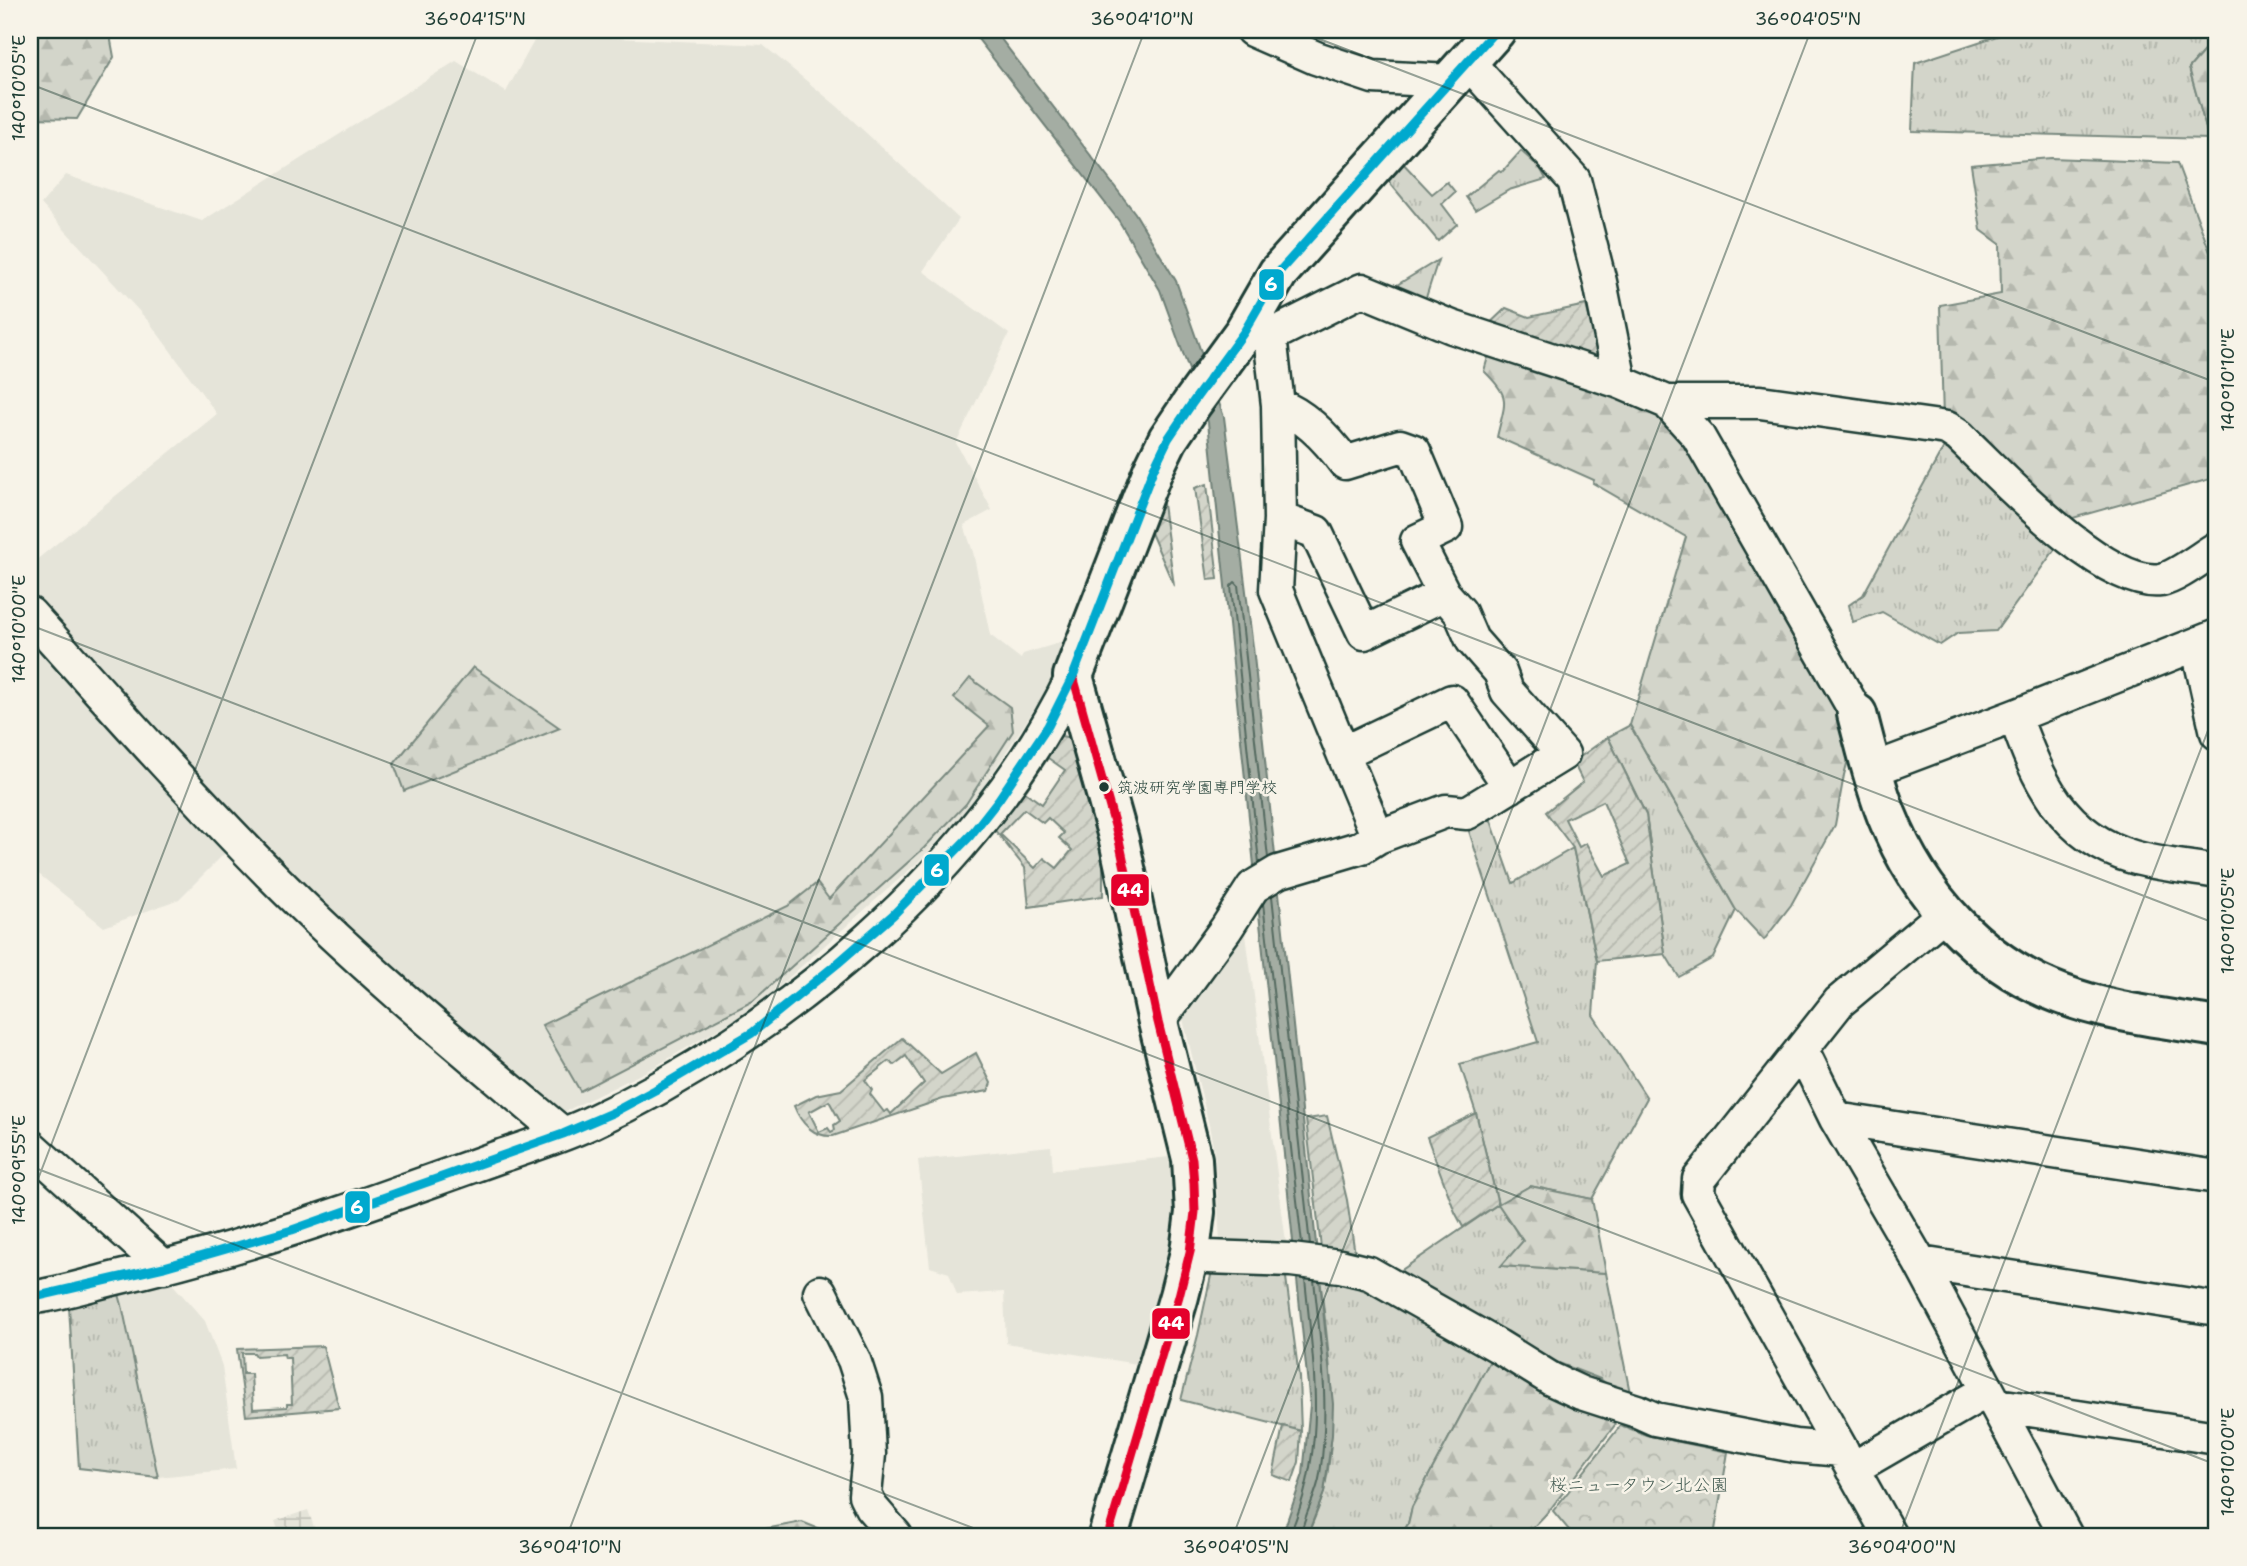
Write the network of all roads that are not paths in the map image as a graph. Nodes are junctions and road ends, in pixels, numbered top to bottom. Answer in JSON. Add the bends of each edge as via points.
{"nodes":[{"id":1,"x":1252,"y":30,"type":"edge"},
{"id":2,"x":1496,"y":30,"type":"edge"},
{"id":3,"x":1460,"y":71,"type":"junction"},
{"id":4,"x":1257,"y":334,"type":"junction"},
{"id":5,"x":1620,"y":382,"type":"junction"},
{"id":6,"x":1667,"y":402,"type":"junction"},
{"id":7,"x":1278,"y":405,"type":"junction"},
{"id":8,"x":1280,"y":519,"type":"junction"},
{"id":9,"x":2217,"y":548,"type":"edge"},
{"id":10,"x":1444,"y":594,"type":"junction"},
{"id":11,"x":30,"y":614,"type":"edge"},
{"id":12,"x":2207,"y":640,"type":"edge"},
{"id":13,"x":1073,"y":676,"type":"junction"},
{"id":14,"x":1857,"y":714,"type":"joint"},
{"id":15,"x":2015,"y":716,"type":"junction"},
{"id":16,"x":2217,"y":733,"type":"edge"},
{"id":17,"x":1343,"y":753,"type":"junction"},
{"id":18,"x":1872,"y":770,"type":"junction"},
{"id":19,"x":1510,"y":787,"type":"junction"},
{"id":20,"x":1378,"y":837,"type":"junction"},
{"id":21,"x":2217,"y":872,"type":"edge"},
{"id":22,"x":1945,"y":914,"type":"junction"},
{"id":23,"x":1158,"y":1022,"type":"junction"},
{"id":24,"x":2217,"y":1027,"type":"edge"},
{"id":25,"x":1802,"y":1050,"type":"junction"},
{"id":26,"x":1836,"y":1119,"type":"junction"},
{"id":27,"x":563,"y":1134,"type":"junction"},
{"id":28,"x":30,"y":1146,"type":"edge"},
{"id":29,"x":2217,"y":1177,"type":"edge"},
{"id":30,"x":1190,"y":1252,"type":"junction"},
{"id":31,"x":1920,"y":1264,"type":"junction"},
{"id":32,"x":164,"y":1267,"type":"junction"},
{"id":33,"x":820,"y":1292,"type":"dead end"},
{"id":34,"x":30,"y":1298,"type":"edge"},
{"id":35,"x":2217,"y":1309,"type":"edge"},
{"id":36,"x":1985,"y":1402,"type":"junction"},
{"id":37,"x":2217,"y":1438,"type":"edge"},
{"id":38,"x":1847,"y":1459,"type":"junction"},
{"id":39,"x":896,"y":1536,"type":"edge"},
{"id":40,"x":1108,"y":1536,"type":"edge"},
{"id":41,"x":1890,"y":1536,"type":"edge"},
{"id":42,"x":2066,"y":1536,"type":"edge"}],
"edges":[{"from":1,"to":3,"type":"street","via":[[1373,77]]},
{"from":2,"to":3,"type":"street"},
{"from":3,"to":4,"type":"street","via":[[1278,272]]},
{"from":3,"to":5,"type":"street","via":[[1574,180]]},
{"from":4,"to":5,"type":"street","via":[[1363,290],[1452,327]]},
{"from":4,"to":7,"type":"street"},
{"from":4,"to":13,"type":"street","via":[[1204,388],[1168,439]]},
{"from":5,"to":6,"type":"street"},
{"from":6,"to":9,"type":"street","via":[[1760,402],[1947,428],[2070,538],[2101,561],[2139,578],[2162,580]]},
{"from":6,"to":14,"type":"street","via":[[1698,436]]},
{"from":7,"to":8,"type":"street"},
{"from":7,"to":10,"type":"street","via":[[1297,412],[1345,463],[1400,446],[1414,451],[1446,527],[1417,541]]},
{"from":8,"to":10,"type":"street","via":[[1316,532],[1364,633]]},
{"from":8,"to":17,"type":"street","via":[[1276,590]]},
{"from":10,"to":19,"type":"street","via":[[1460,612],[1472,640],[1500,672],[1507,691],[1563,754]]},
{"from":11,"to":27,"type":"street","via":[[271,875],[459,1047]]},
{"from":12,"to":15,"type":"street"},
{"from":12,"to":16,"type":"street"},
{"from":13,"to":23,"type":"street","via":[[1119,840]]},
{"from":13,"to":27,"type":"street","via":[[1048,726],[999,799],[970,836],[893,915],[752,1033],[655,1090]]},
{"from":14,"to":18,"type":"street"},
{"from":15,"to":18,"type":"street"},
{"from":15,"to":21,"type":"street","via":[[2046,790],[2068,819],[2095,841],[2133,858]]},
{"from":17,"to":19,"type":"street","via":[[1451,701]]},
{"from":17,"to":20,"type":"street"},
{"from":18,"to":22,"type":"street","via":[[1899,844]]},
{"from":19,"to":20,"type":"street","via":[[1467,813],[1446,811]]},
{"from":20,"to":23,"type":"street","via":[[1362,847],[1278,872],[1250,890]]},
{"from":22,"to":24,"type":"street","via":[[1976,946],[2010,970],[2060,994],[2109,1008]]},
{"from":22,"to":25,"type":"street","via":[[1839,1002]]},
{"from":23,"to":30,"type":"street","via":[[1192,1159],[1195,1212]]},
{"from":25,"to":26,"type":"street"},
{"from":25,"to":38,"type":"street","via":[[1699,1179],[1698,1194]]},
{"from":26,"to":29,"type":"street"},
{"from":26,"to":31,"type":"street"},
{"from":27,"to":32,"type":"street","via":[[292,1230]]},
{"from":28,"to":32,"type":"street"},
{"from":30,"to":38,"type":"street","via":[[1369,1273],[1550,1379],[1604,1402],[1655,1419]]},
{"from":30,"to":40,"type":"street"},
{"from":31,"to":35,"type":"street"},
{"from":31,"to":36,"type":"street"},
{"from":32,"to":34,"type":"street"},
{"from":33,"to":39,"type":"street","via":[[854,1360],[866,1397],[869,1454],[865,1495]]},
{"from":36,"to":37,"type":"street"},
{"from":36,"to":38,"type":"street"},
{"from":36,"to":42,"type":"street"},
{"from":38,"to":41,"type":"street"}]}
